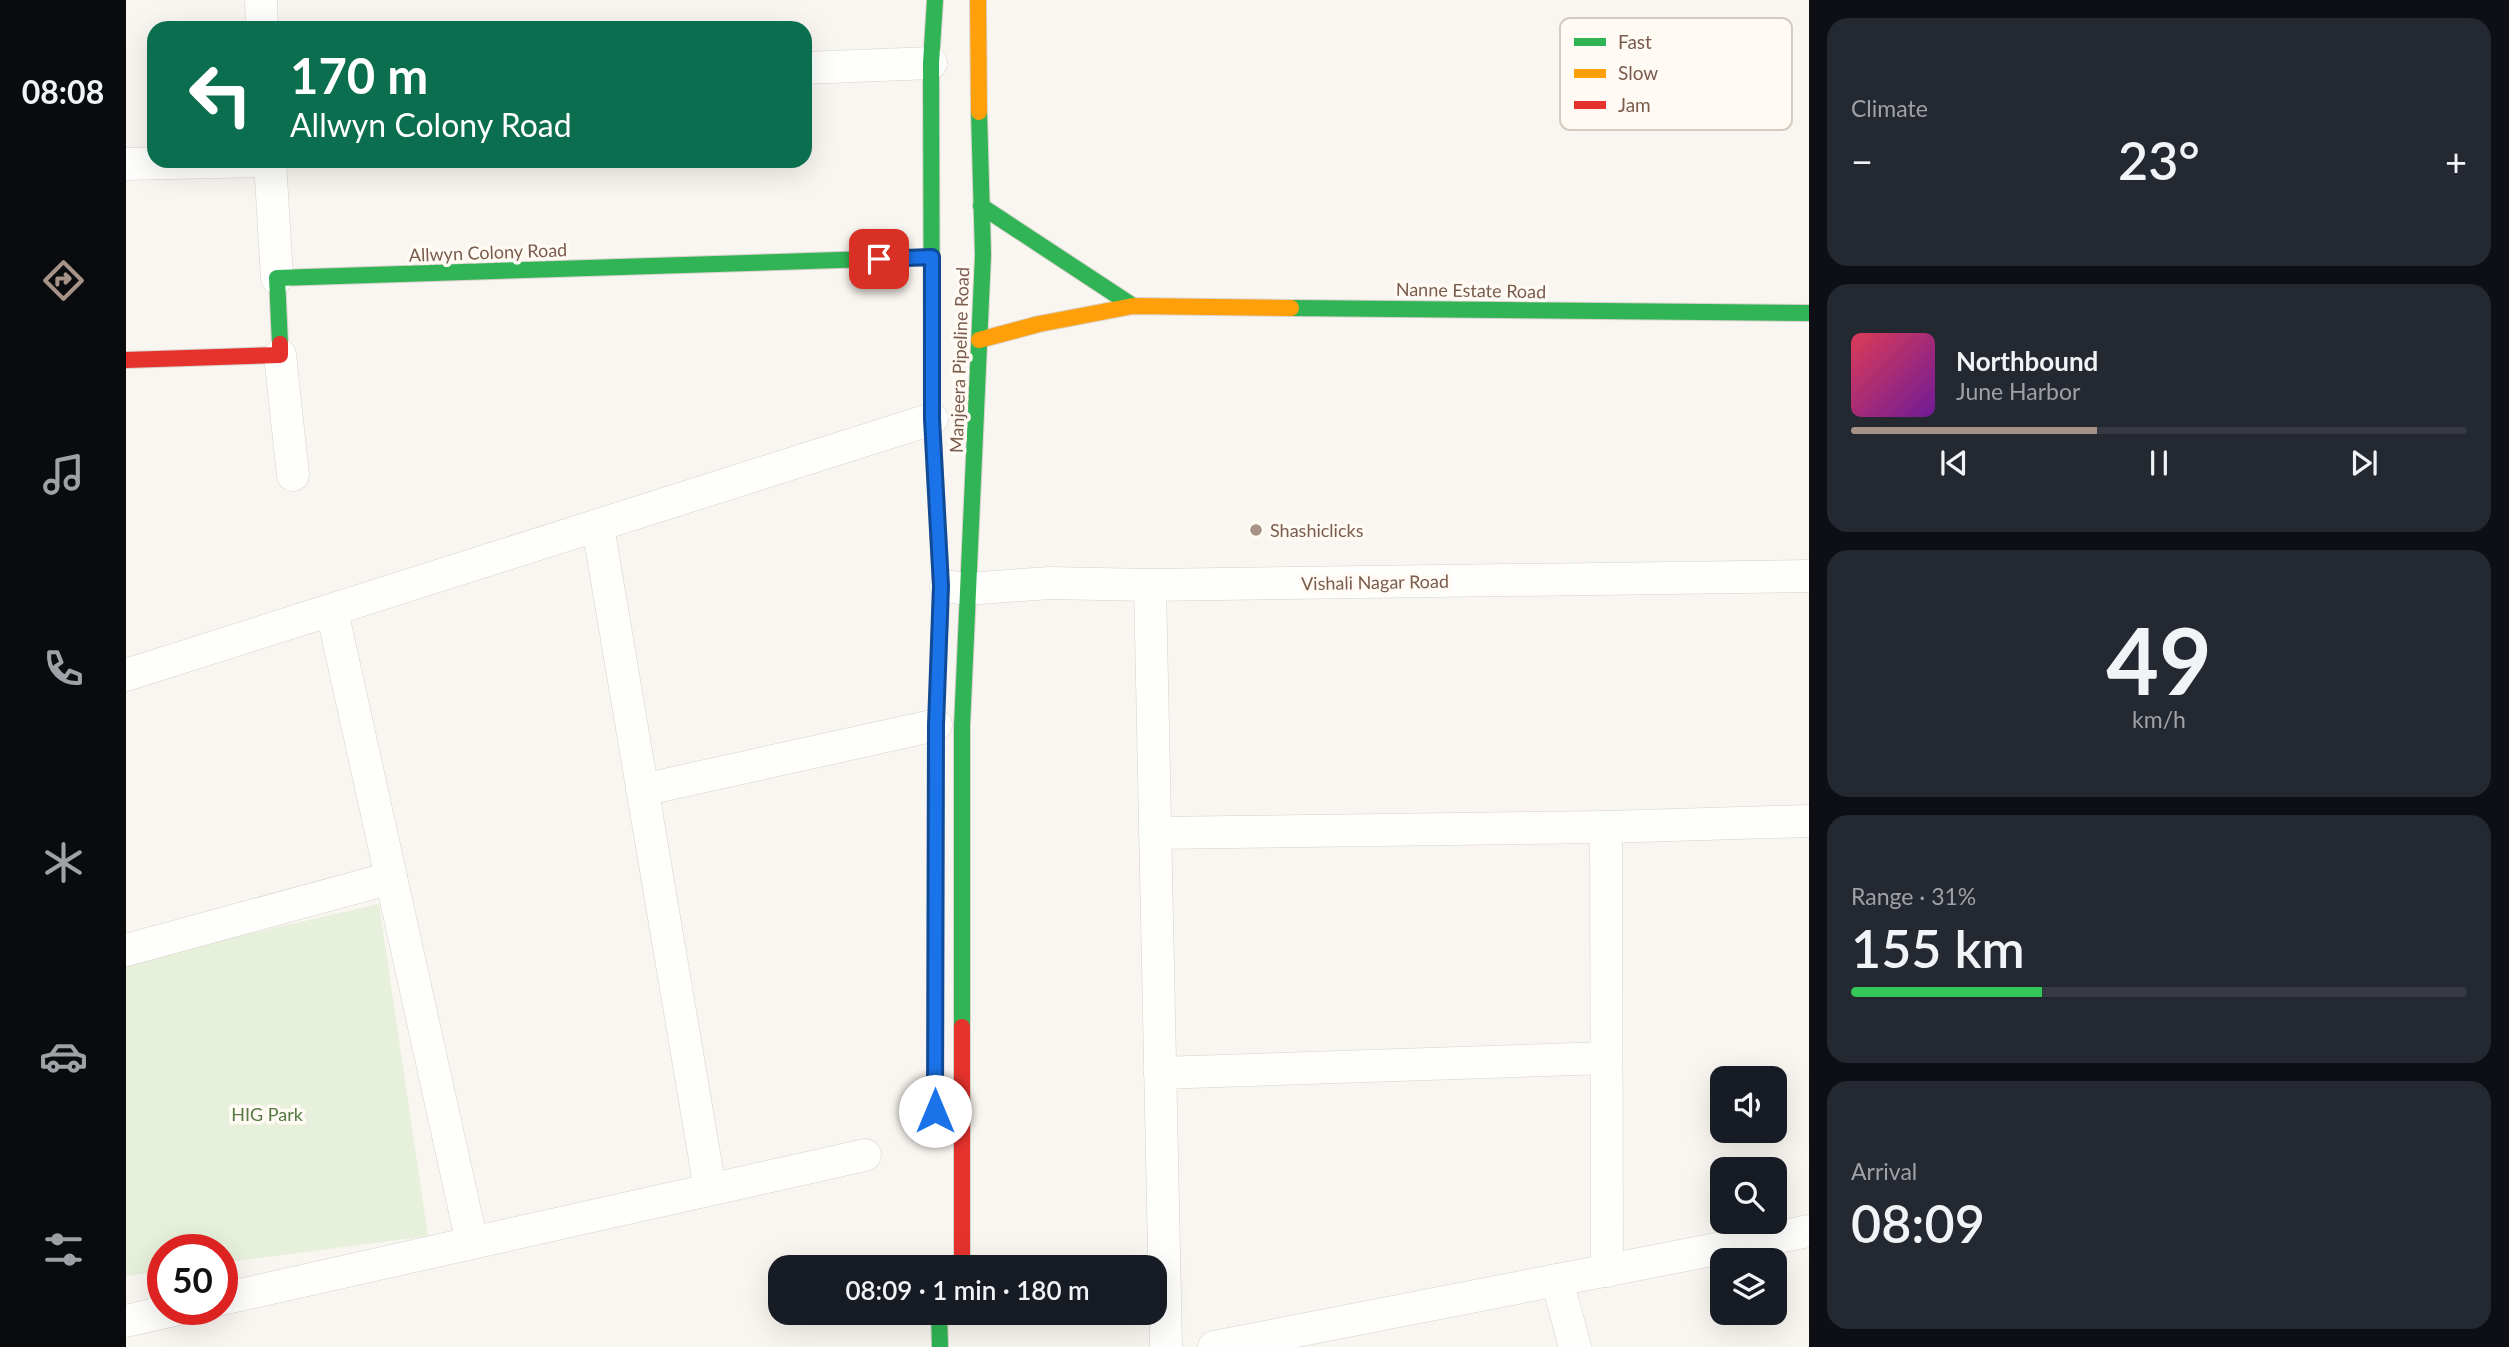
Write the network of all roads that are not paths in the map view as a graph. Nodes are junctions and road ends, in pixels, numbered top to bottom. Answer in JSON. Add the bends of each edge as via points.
{"nodes":[{"id":1,"x":261,"y":0,"type":"edge"},
{"id":2,"x":935,"y":0,"type":"edge"},
{"id":3,"x":978,"y":0,"type":"edge"},
{"id":4,"x":262,"y":21,"type":"edge"},
{"id":5,"x":931,"y":63,"type":"junction"},
{"id":6,"x":812,"y":68,"type":"edge"},
{"id":7,"x":126,"y":164,"type":"edge"},
{"id":8,"x":147,"y":164,"type":"edge"},
{"id":9,"x":269,"y":168,"type":"edge"},
{"id":10,"x":981,"y":206,"type":"junction"},
{"id":11,"x":932,"y":257,"type":"junction"},
{"id":12,"x":277,"y":278,"type":"junction"},
{"id":13,"x":1133,"y":306,"type":"junction"},
{"id":14,"x":1809,"y":313,"type":"edge"},
{"id":15,"x":979,"y":340,"type":"junction"},
{"id":16,"x":280,"y":355,"type":"junction"},
{"id":17,"x":126,"y":360,"type":"edge"},
{"id":18,"x":932,"y":419,"type":"junction"},
{"id":19,"x":293,"y":475,"type":"dead end"},
{"id":20,"x":598,"y":527,"type":"junction"},
{"id":21,"x":1809,"y":576,"type":"edge"},
{"id":22,"x":1150,"y":584,"type":"junction"},
{"id":23,"x":954,"y":587,"type":"junction"},
{"id":24,"x":332,"y":611,"type":"junction"},
{"id":25,"x":939,"y":641,"type":"dead end"},
{"id":26,"x":126,"y":676,"type":"edge"},
{"id":27,"x":936,"y":725,"type":"dead end"},
{"id":28,"x":642,"y":790,"type":"junction"},
{"id":29,"x":1809,"y":821,"type":"edge"},
{"id":30,"x":1606,"y":827,"type":"junction"},
{"id":31,"x":1155,"y":833,"type":"junction"},
{"id":32,"x":391,"y":878,"type":"junction"},
{"id":33,"x":126,"y":950,"type":"edge"},
{"id":34,"x":1606,"y":1058,"type":"junction"},
{"id":35,"x":1160,"y":1073,"type":"junction"},
{"id":36,"x":865,"y":1155,"type":"dead end"},
{"id":37,"x":710,"y":1189,"type":"junction"},
{"id":38,"x":1809,"y":1231,"type":"edge"},
{"id":39,"x":472,"y":1243,"type":"junction"},
{"id":40,"x":962,"y":1255,"type":"edge"},
{"id":41,"x":1607,"y":1271,"type":"junction"},
{"id":42,"x":1557,"y":1280,"type":"junction"},
{"id":43,"x":238,"y":1295,"type":"edge"},
{"id":44,"x":147,"y":1316,"type":"edge"},
{"id":45,"x":126,"y":1321,"type":"edge"},
{"id":46,"x":939,"y":1325,"type":"edge"},
{"id":47,"x":940,"y":1347,"type":"edge"},
{"id":48,"x":1166,"y":1347,"type":"edge"},
{"id":49,"x":1214,"y":1347,"type":"edge"},
{"id":50,"x":1575,"y":1347,"type":"edge"}],
"edges":[{"from":1,"to":4,"type":"street"},
{"from":2,"to":5,"type":"main road","name":"Manjeera Pipeline Road"},
{"from":3,"to":10,"type":"main road","name":"Manjeera Pipeline Road"},
{"from":5,"to":6,"type":"street"},
{"from":5,"to":11,"type":"main road","name":"Manjeera Pipeline Road"},
{"from":7,"to":8,"type":"street"},
{"from":9,"to":12,"type":"street"},
{"from":10,"to":13,"type":"main road"},
{"from":10,"to":15,"type":"main road","name":"Manjeera Pipeline Road"},
{"from":11,"to":12,"type":"main road","name":"Allwyn Colony Road"},
{"from":11,"to":18,"type":"main road","name":"Manjeera Pipeline Road"},
{"from":12,"to":16,"type":"main road"},
{"from":13,"to":14,"type":"main road","name":"Nanne Estate Road"},
{"from":13,"to":15,"type":"main road","name":"Nanne Estate Road"},
{"from":15,"to":23,"type":"main road","name":"Manjeera Pipeline Road"},
{"from":16,"to":17,"type":"main road"},
{"from":16,"to":19,"type":"street"},
{"from":18,"to":20,"type":"street"},
{"from":18,"to":23,"type":"main road","name":"Manjeera Pipeline Road"},
{"from":20,"to":24,"type":"street"},
{"from":20,"to":28,"type":"street"},
{"from":21,"to":22,"type":"street","name":"Vishali Nagar Road"},
{"from":22,"to":23,"type":"street","name":"Vishali Nagar Road"},
{"from":22,"to":31,"type":"street"},
{"from":23,"to":25,"type":"main road","name":"Manjeera Pipeline Road"},
{"from":23,"to":40,"type":"main road","name":"Manjeera Pipeline Road","via":[[962,726]]},
{"from":24,"to":26,"type":"street"},
{"from":24,"to":32,"type":"street"},
{"from":27,"to":28,"type":"street"},
{"from":28,"to":37,"type":"street"},
{"from":29,"to":30,"type":"street"},
{"from":30,"to":31,"type":"street"},
{"from":30,"to":34,"type":"street"},
{"from":31,"to":35,"type":"street"},
{"from":32,"to":33,"type":"street"},
{"from":32,"to":39,"type":"street"},
{"from":34,"to":35,"type":"street"},
{"from":34,"to":41,"type":"street"},
{"from":35,"to":48,"type":"street"},
{"from":36,"to":37,"type":"street"},
{"from":37,"to":39,"type":"street"},
{"from":38,"to":41,"type":"street"},
{"from":39,"to":43,"type":"street"},
{"from":41,"to":42,"type":"street"},
{"from":42,"to":49,"type":"street"},
{"from":42,"to":50,"type":"street"},
{"from":44,"to":45,"type":"street"},
{"from":46,"to":47,"type":"main road"}]}
